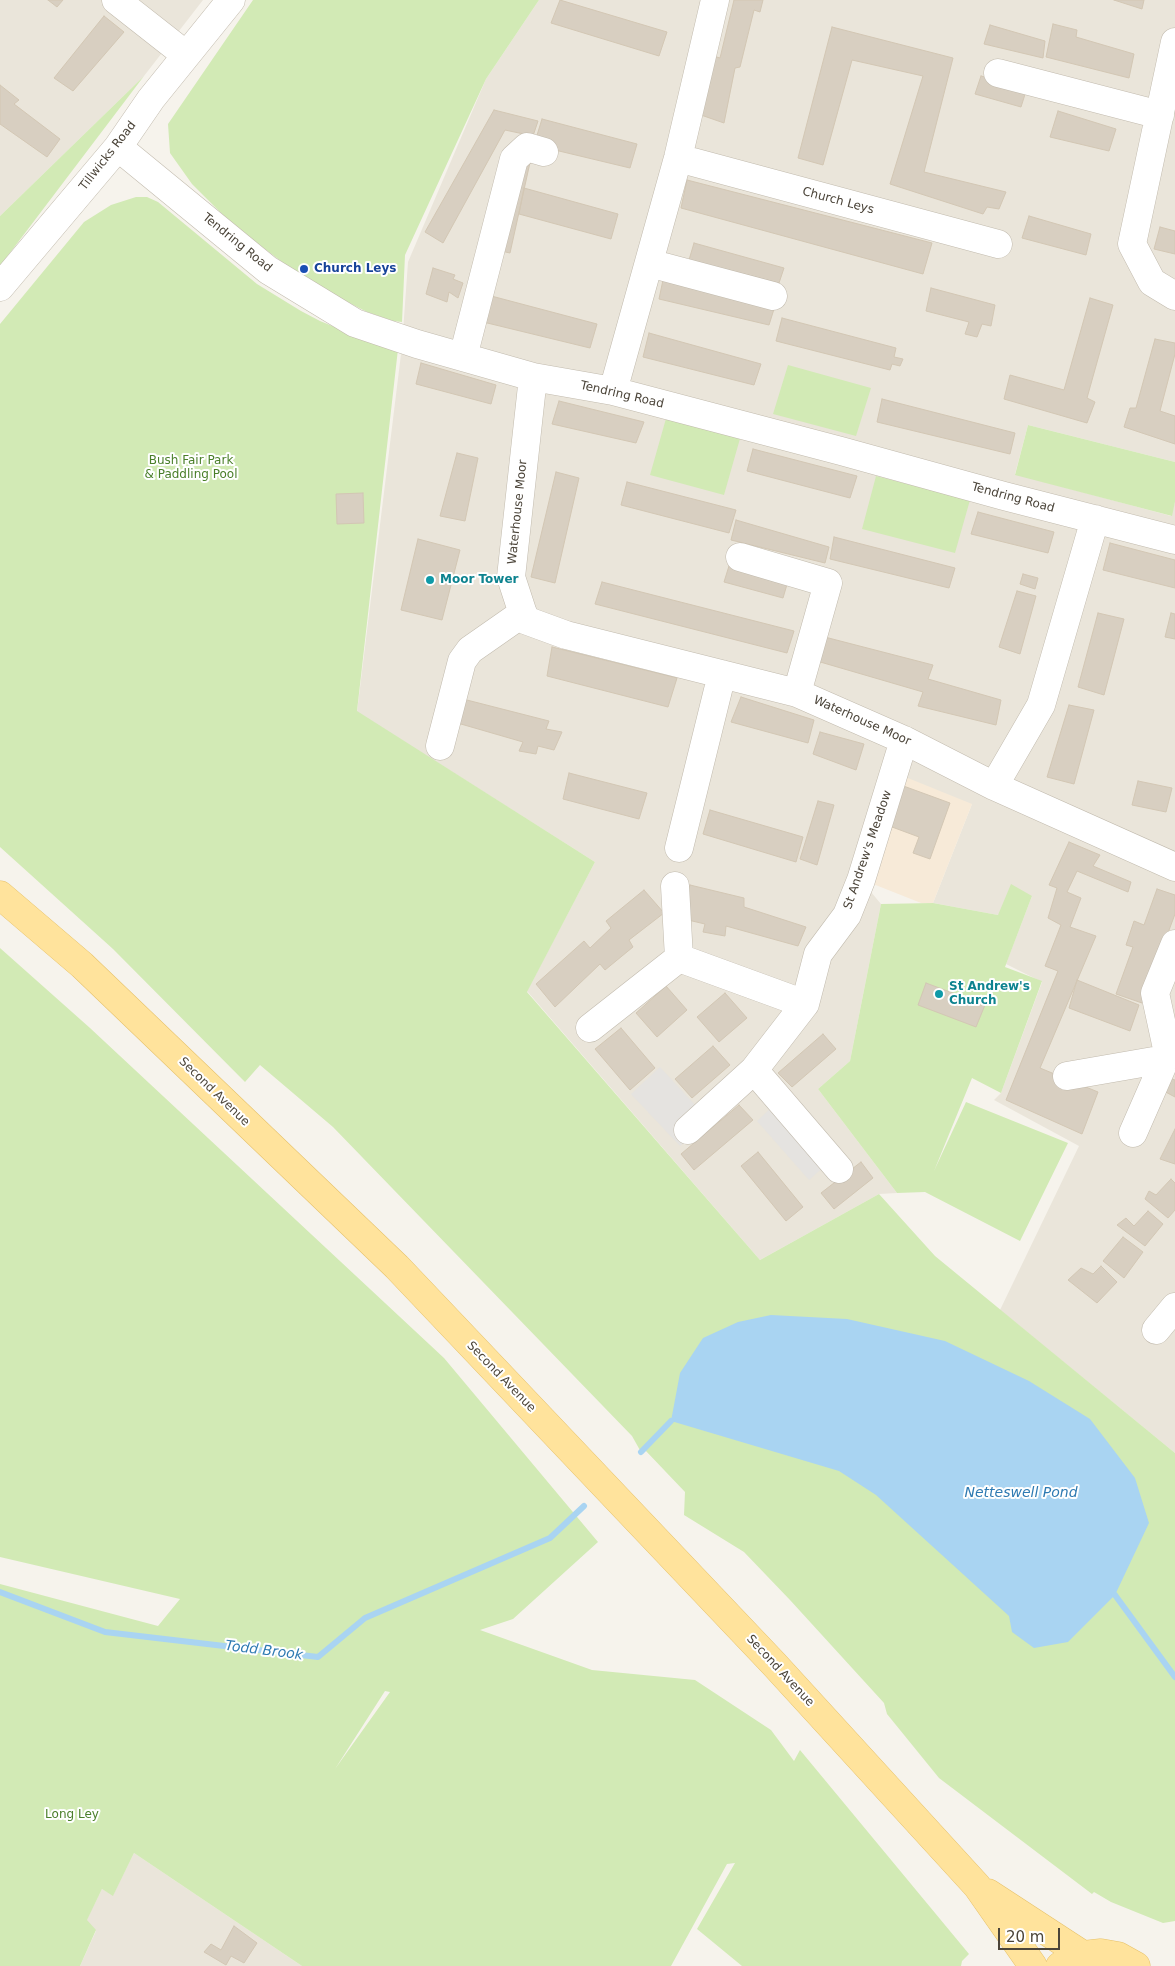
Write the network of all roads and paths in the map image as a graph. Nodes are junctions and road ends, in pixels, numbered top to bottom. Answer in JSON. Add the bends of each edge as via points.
{"nodes":[{"id":1,"x":116,"y":0,"type":"edge"},
{"id":2,"x":231,"y":0,"type":"edge"},
{"id":3,"x":715,"y":0,"type":"edge"},
{"id":4,"x":1175,"y":42,"type":"edge"},
{"id":5,"x":186,"y":55,"type":"junction"},
{"id":6,"x":998,"y":73,"type":"dead end"},
{"id":7,"x":1160,"y":115,"type":"junction"},
{"id":8,"x":118,"y":147,"type":"junction"},
{"id":9,"x":544,"y":152,"type":"dead end"},
{"id":10,"x":678,"y":158,"type":"junction"},
{"id":11,"x":998,"y":244,"type":"dead end"},
{"id":12,"x":648,"y":263,"type":"junction"},
{"id":13,"x":0,"y":287,"type":"edge"},
{"id":14,"x":773,"y":296,"type":"dead end"},
{"id":15,"x":1175,"y":296,"type":"edge"},
{"id":16,"x":463,"y":357,"type":"junction"},
{"id":17,"x":532,"y":377,"type":"junction"},
{"id":18,"x":613,"y":390,"type":"junction"},
{"id":19,"x":1095,"y":519,"type":"junction"},
{"id":20,"x":1175,"y":540,"type":"edge"},
{"id":21,"x":740,"y":557,"type":"dead end"},
{"id":22,"x":523,"y":613,"type":"junction"},
{"id":23,"x":722,"y":674,"type":"junction"},
{"id":24,"x":797,"y":693,"type":"junction"},
{"id":25,"x":904,"y":740,"type":"junction"},
{"id":26,"x":440,"y":746,"type":"dead end"},
{"id":27,"x":994,"y":786,"type":"junction"},
{"id":28,"x":679,"y":848,"type":"dead end"},
{"id":29,"x":1175,"y":867,"type":"edge"},
{"id":30,"x":675,"y":886,"type":"dead end"},
{"id":31,"x":0,"y":895,"type":"edge"},
{"id":32,"x":1175,"y":944,"type":"edge"},
{"id":33,"x":679,"y":958,"type":"junction"},
{"id":34,"x":805,"y":1004,"type":"junction"},
{"id":35,"x":590,"y":1028,"type":"dead end"},
{"id":36,"x":1165,"y":1059,"type":"junction"},
{"id":37,"x":754,"y":1070,"type":"junction"},
{"id":38,"x":1067,"y":1076,"type":"dead end"},
{"id":39,"x":688,"y":1130,"type":"dead end"},
{"id":40,"x":1133,"y":1133,"type":"dead end"},
{"id":41,"x":839,"y":1170,"type":"dead end"},
{"id":42,"x":1175,"y":1307,"type":"edge"},
{"id":43,"x":1156,"y":1330,"type":"dead end"},
{"id":44,"x":977,"y":1886,"type":"junction"},
{"id":45,"x":1072,"y":1960,"type":"edge"},
{"id":46,"x":1033,"y":1966,"type":"edge"},
{"id":47,"x":1136,"y":1966,"type":"edge"}],
"edges":[{"from":1,"to":5,"type":"street"},
{"from":2,"to":5,"type":"street","name":"Tillwicks Road"},
{"from":3,"to":10,"type":"street"},
{"from":4,"to":7,"type":"street"},
{"from":5,"to":8,"type":"street","name":"Tillwicks Road"},
{"from":6,"to":7,"type":"street"},
{"from":7,"to":15,"type":"street","via":[[1132,244],[1152,282]]},
{"from":8,"to":13,"type":"street","name":"Tillwicks Road"},
{"from":8,"to":16,"type":"street","name":"Tendring Road","via":[[268,270],[355,323]]},
{"from":9,"to":16,"type":"street","via":[[527,147],[514,159]]},
{"from":10,"to":11,"type":"street","name":"Church Leys"},
{"from":10,"to":12,"type":"street"},
{"from":12,"to":14,"type":"street"},
{"from":12,"to":18,"type":"street"},
{"from":16,"to":17,"type":"street","name":"Tendring Road"},
{"from":17,"to":18,"type":"street","name":"Tendring Road"},
{"from":17,"to":22,"type":"street","name":"Waterhouse Moor","via":[[511,577]]},
{"from":18,"to":19,"type":"street","name":"Tendring Road"},
{"from":19,"to":20,"type":"street","name":"Tendring Road"},
{"from":19,"to":27,"type":"street","via":[[1041,705]]},
{"from":21,"to":24,"type":"street","via":[[828,583]]},
{"from":22,"to":23,"type":"street","name":"Waterhouse Moor","via":[[526,620],[566,635]]},
{"from":22,"to":26,"type":"street","via":[[470,650],[462,661]]},
{"from":23,"to":24,"type":"street","name":"Waterhouse Moor"},
{"from":23,"to":28,"type":"street"},
{"from":24,"to":25,"type":"street","name":"Waterhouse Moor"},
{"from":25,"to":27,"type":"street","name":"Waterhouse Moor"},
{"from":25,"to":34,"type":"street","name":"St Andrew's Meadow","via":[[861,880],[847,915],[818,954]]},
{"from":27,"to":29,"type":"street","name":"Waterhouse Moor"},
{"from":30,"to":33,"type":"street"},
{"from":31,"to":44,"type":"main road","name":"Second Avenue","via":[[82,965],[397,1268],[774,1664]]},
{"from":32,"to":36,"type":"street","via":[[1155,993],[1168,1054]]},
{"from":33,"to":34,"type":"street"},
{"from":33,"to":35,"type":"street"},
{"from":34,"to":37,"type":"street"},
{"from":36,"to":38,"type":"street"},
{"from":36,"to":40,"type":"street"},
{"from":37,"to":39,"type":"street"},
{"from":37,"to":41,"type":"street"},
{"from":42,"to":43,"type":"street"},
{"from":44,"to":45,"type":"main road","name":"Second Avenue"},
{"from":44,"to":46,"type":"main road","name":"Second Avenue"},
{"from":45,"to":47,"type":"main road","via":[[1101,1953],[1118,1956]]}]}
